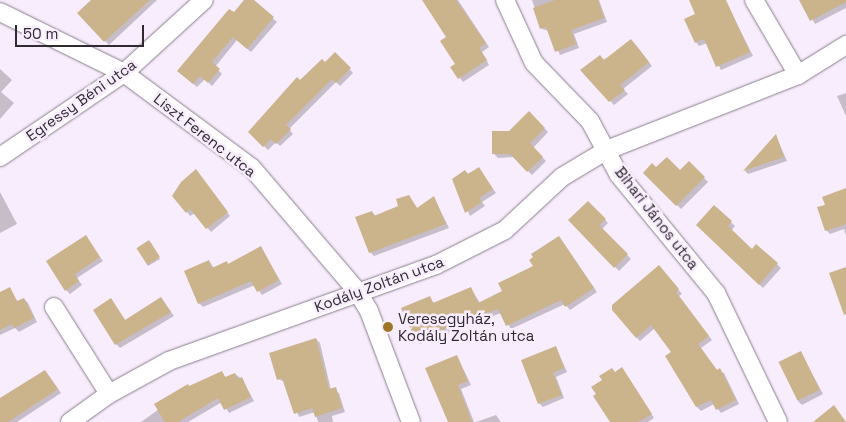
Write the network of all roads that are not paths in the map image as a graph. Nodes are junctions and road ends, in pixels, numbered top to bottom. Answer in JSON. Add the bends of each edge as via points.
{"nodes":[{"id":1,"x":204,"y":0,"type":"edge"},
{"id":2,"x":505,"y":0,"type":"edge"},
{"id":3,"x":754,"y":0,"type":"edge"},
{"id":4,"x":0,"y":12,"type":"edge"},
{"id":5,"x":846,"y":45,"type":"edge"},
{"id":6,"x":124,"y":73,"type":"junction"},
{"id":7,"x":798,"y":75,"type":"junction"},
{"id":8,"x":607,"y":150,"type":"junction"},
{"id":9,"x":0,"y":157,"type":"edge"},
{"id":10,"x":357,"y":291,"type":"junction"},
{"id":11,"x":54,"y":307,"type":"dead end"},
{"id":12,"x":109,"y":394,"type":"junction"},
{"id":13,"x":70,"y":422,"type":"edge"},
{"id":14,"x":411,"y":422,"type":"edge"},
{"id":15,"x":778,"y":422,"type":"edge"}],
"edges":[{"from":1,"to":6,"type":"street","name":"Egressy Béni utca"},
{"from":2,"to":8,"type":"street","name":"Bihari János utca","via":[[534,63],[590,121]]},
{"from":3,"to":7,"type":"street"},
{"from":4,"to":6,"type":"street","name":"Liszt Ferenc utca"},
{"from":5,"to":7,"type":"street","name":"Kodály Zoltán utca"},
{"from":6,"to":9,"type":"street","name":"Egressy Béni utca"},
{"from":6,"to":10,"type":"street","name":"Liszt Ferenc utca","via":[[252,168]]},
{"from":7,"to":8,"type":"street","name":"Kodály Zoltán utca"},
{"from":8,"to":10,"type":"street","name":"Kodály Zoltán utca","via":[[562,177],[504,230],[436,265]]},
{"from":8,"to":15,"type":"street","name":"Bihari János utca","via":[[619,175],[716,293]]},
{"from":10,"to":12,"type":"street","name":"Kodály Zoltán utca","via":[[169,361]]},
{"from":10,"to":14,"type":"street","name":"Liszt Ferenc utca","via":[[369,311]]},
{"from":11,"to":12,"type":"street"},
{"from":12,"to":13,"type":"street","name":"Kodály Zoltán utca"}]}
